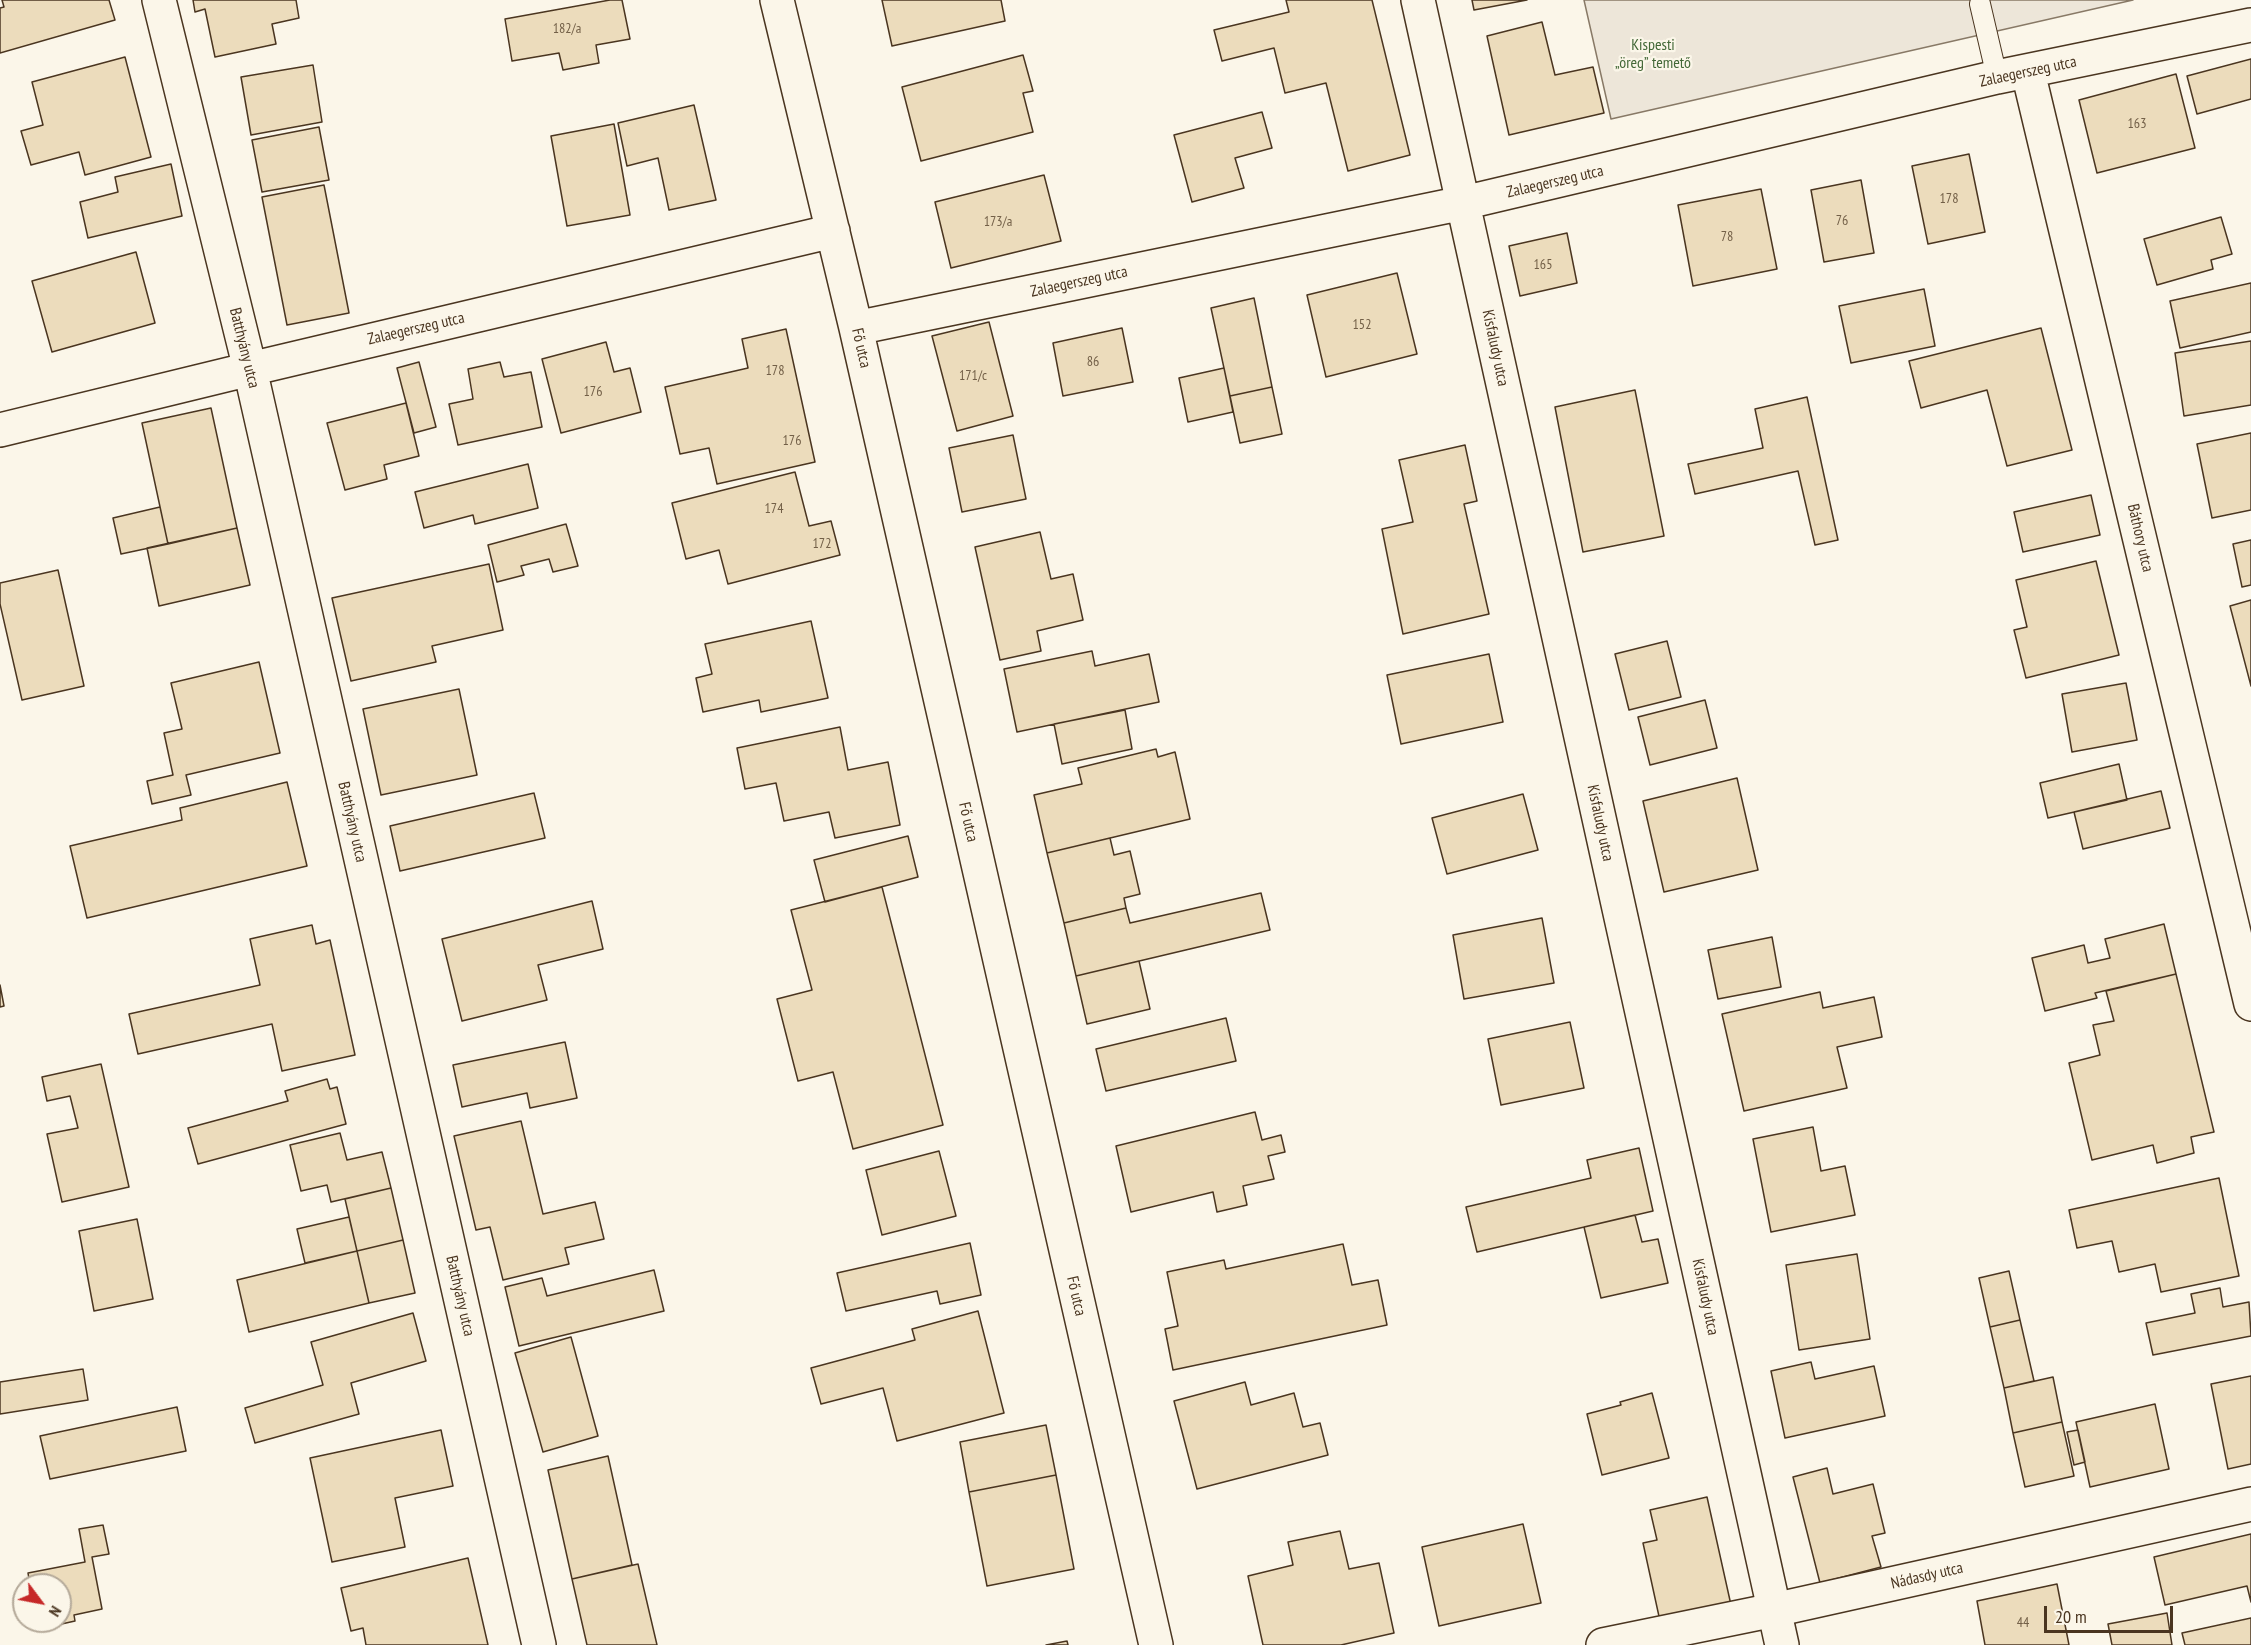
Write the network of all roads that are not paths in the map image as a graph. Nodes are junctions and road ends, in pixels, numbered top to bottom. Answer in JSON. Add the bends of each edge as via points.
{"nodes":[{"id":1,"x":159,"y":0,"type":"edge"},
{"id":2,"x":777,"y":0,"type":"edge"},
{"id":3,"x":1418,"y":0,"type":"edge"},
{"id":4,"x":1985,"y":1,"type":"edge"},
{"id":5,"x":2251,"y":25,"type":"edge"},
{"id":6,"x":2013,"y":74,"type":"junction"},
{"id":7,"x":1463,"y":203,"type":"junction"},
{"id":8,"x":833,"y":231,"type":"junction"},
{"id":9,"x":856,"y":328,"type":"junction"},
{"id":10,"x":250,"y":369,"type":"junction"},
{"id":11,"x":0,"y":430,"type":"edge"},
{"id":12,"x":2251,"y":1004,"type":"edge"},
{"id":13,"x":2251,"y":1504,"type":"edge"},
{"id":14,"x":1774,"y":1610,"type":"junction"},
{"id":15,"x":539,"y":1645,"type":"edge"},
{"id":16,"x":1156,"y":1645,"type":"edge"},
{"id":17,"x":1603,"y":1645,"type":"edge"},
{"id":18,"x":1782,"y":1645,"type":"edge"}],
"edges":[{"from":1,"to":10,"type":"street","name":"Batthyány utca"},
{"from":2,"to":8,"type":"street","name":"Fő utca"},
{"from":3,"to":7,"type":"street","name":"Kisfaludy utca"},
{"from":4,"to":6,"type":"lane"},
{"from":5,"to":6,"type":"street","name":"Zalaegerszeg utca"},
{"from":6,"to":7,"type":"street","name":"Zalaegerszeg utca"},
{"from":6,"to":12,"type":"street","name":"Báthory utca"},
{"from":7,"to":9,"type":"street","name":"Zalaegerszeg utca"},
{"from":7,"to":14,"type":"street","name":"Kisfaludy utca"},
{"from":8,"to":9,"type":"street","name":"Fő utca"},
{"from":8,"to":10,"type":"street","name":"Zalaegerszeg utca"},
{"from":9,"to":16,"type":"street","name":"Fő utca"},
{"from":10,"to":11,"type":"street","name":"Zalaegerszeg utca"},
{"from":10,"to":15,"type":"street","name":"Batthyány utca"},
{"from":13,"to":14,"type":"street","name":"Nádasdy utca"},
{"from":14,"to":17,"type":"street","name":"Nádasdy utca"},
{"from":14,"to":18,"type":"street","name":"Kisfaludy utca"}]}
